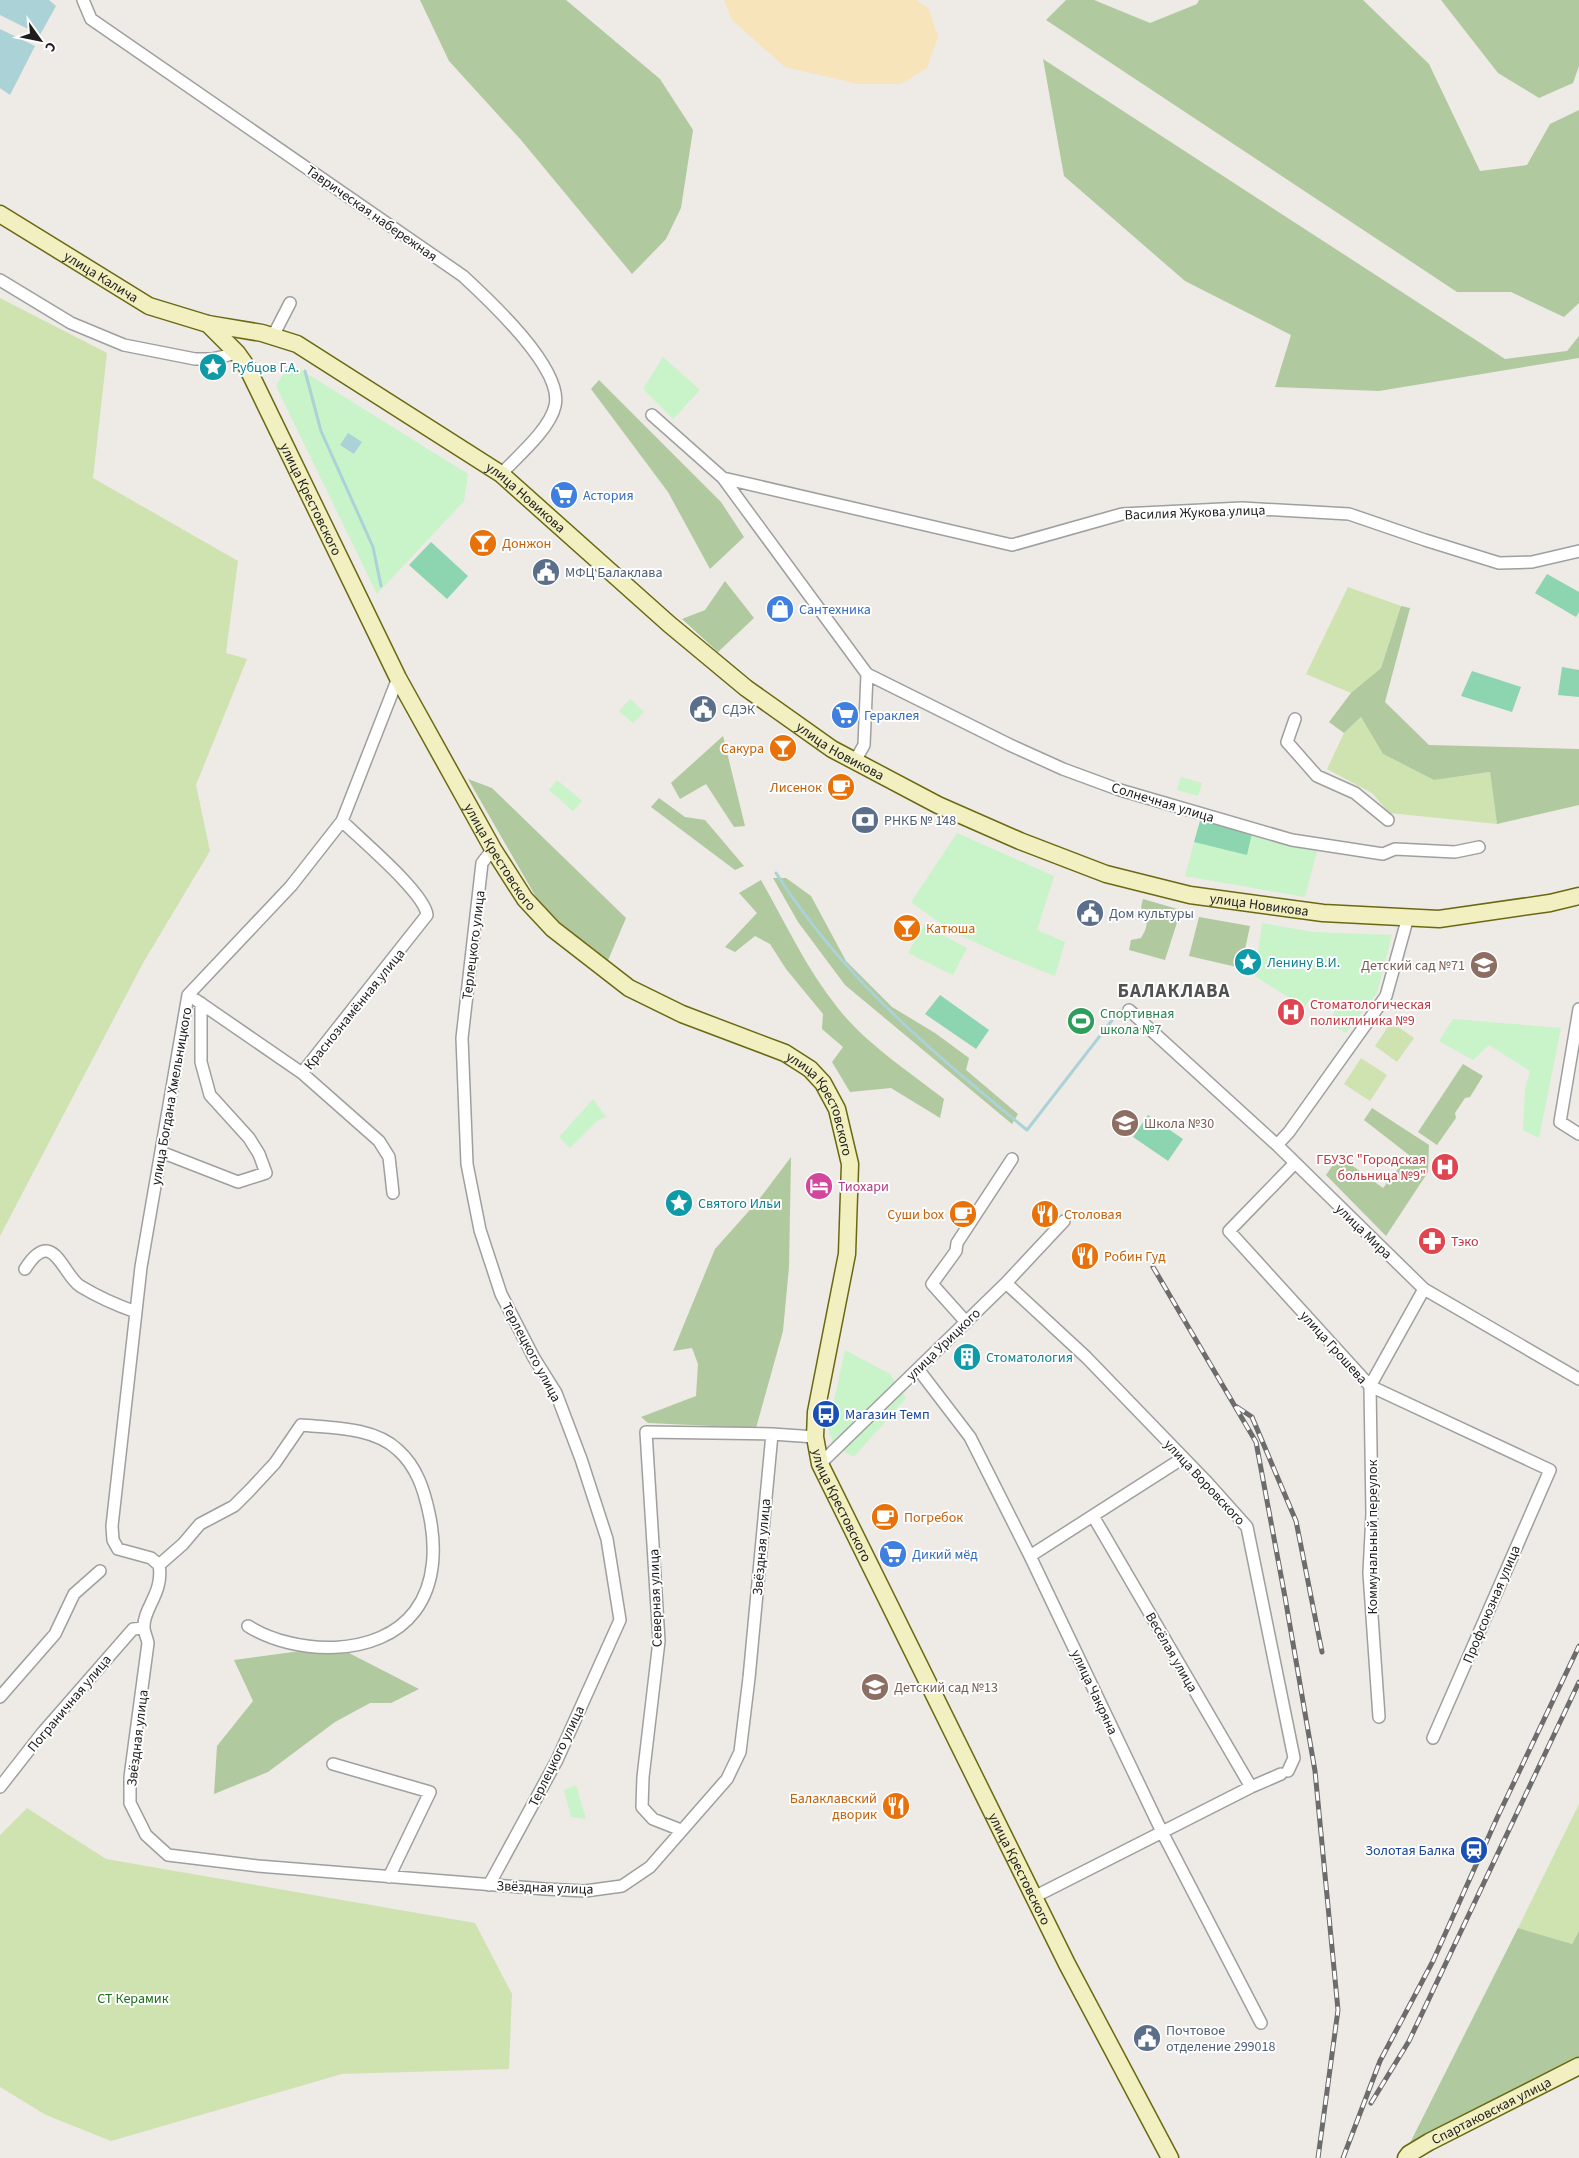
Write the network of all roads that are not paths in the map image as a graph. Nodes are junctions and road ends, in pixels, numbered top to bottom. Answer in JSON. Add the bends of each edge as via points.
{"nodes":[{"id":1,"x":83,"y":0,"type":"edge"},
{"id":2,"x":0,"y":214,"type":"edge"},
{"id":3,"x":0,"y":280,"type":"edge"},
{"id":4,"x":290,"y":303,"type":"dead end"},
{"id":5,"x":208,"y":324,"type":"junction"},
{"id":6,"x":273,"y":336,"type":"junction"},
{"id":7,"x":237,"y":353,"type":"junction"},
{"id":8,"x":247,"y":368,"type":"junction"},
{"id":9,"x":652,"y":414,"type":"dead end"},
{"id":10,"x":501,"y":474,"type":"junction"},
{"id":11,"x":723,"y":478,"type":"junction"},
{"id":12,"x":1579,"y":551,"type":"edge"},
{"id":13,"x":867,"y":674,"type":"junction"},
{"id":14,"x":398,"y":678,"type":"junction"},
{"id":15,"x":1295,"y":719,"type":"dead end"},
{"id":16,"x":855,"y":762,"type":"junction"},
{"id":17,"x":1388,"y":820,"type":"dead end"},
{"id":18,"x":342,"y":821,"type":"junction"},
{"id":19,"x":1478,"y":847,"type":"dead end"},
{"id":20,"x":493,"y":849,"type":"junction"},
{"id":21,"x":1579,"y":896,"type":"edge"},
{"id":22,"x":1408,"y":917,"type":"junction"},
{"id":23,"x":188,"y":995,"type":"junction"},
{"id":24,"x":200,"y":1003,"type":"junction"},
{"id":25,"x":1579,"y":1009,"type":"edge"},
{"id":26,"x":1129,"y":1010,"type":"dead end"},
{"id":27,"x":302,"y":1073,"type":"junction"},
{"id":28,"x":1579,"y":1134,"type":"edge"},
{"id":29,"x":1277,"y":1145,"type":"junction"},
{"id":30,"x":161,"y":1152,"type":"junction"},
{"id":31,"x":1012,"y":1159,"type":"dead end"},
{"id":32,"x":1295,"y":1163,"type":"junction"},
{"id":33,"x":393,"y":1194,"type":"dead end"},
{"id":34,"x":1064,"y":1221,"type":"dead end"},
{"id":35,"x":25,"y":1270,"type":"dead end"},
{"id":36,"x":1006,"y":1283,"type":"junction"},
{"id":37,"x":1424,"y":1289,"type":"junction"},
{"id":38,"x":136,"y":1312,"type":"junction"},
{"id":39,"x":966,"y":1322,"type":"junction"},
{"id":40,"x":918,"y":1369,"type":"junction"},
{"id":41,"x":1579,"y":1379,"type":"edge"},
{"id":42,"x":1370,"y":1386,"type":"junction"},
{"id":43,"x":772,"y":1434,"type":"junction"},
{"id":44,"x":815,"y":1437,"type":"junction"},
{"id":45,"x":1183,"y":1458,"type":"junction"},
{"id":46,"x":820,"y":1464,"type":"junction"},
{"id":47,"x":1550,"y":1470,"type":"joint"},
{"id":48,"x":1093,"y":1516,"type":"junction"},
{"id":49,"x":1030,"y":1556,"type":"junction"},
{"id":50,"x":160,"y":1565,"type":"junction"},
{"id":51,"x":100,"y":1570,"type":"dead end"},
{"id":52,"x":248,"y":1626,"type":"dead end"},
{"id":53,"x":144,"y":1628,"type":"junction"},
{"id":54,"x":0,"y":1697,"type":"edge"},
{"id":55,"x":1379,"y":1717,"type":"dead end"},
{"id":56,"x":1433,"y":1738,"type":"dead end"},
{"id":57,"x":333,"y":1764,"type":"dead end"},
{"id":58,"x":0,"y":1787,"type":"edge"},
{"id":59,"x":1251,"y":1787,"type":"junction"},
{"id":60,"x":681,"y":1830,"type":"junction"},
{"id":61,"x":1162,"y":1832,"type":"junction"},
{"id":62,"x":389,"y":1877,"type":"junction"},
{"id":63,"x":489,"y":1885,"type":"junction"},
{"id":64,"x":1034,"y":1897,"type":"junction"},
{"id":65,"x":1261,"y":2023,"type":"dead end"},
{"id":66,"x":1579,"y":2066,"type":"edge"},
{"id":67,"x":1170,"y":2158,"type":"edge"},
{"id":68,"x":1406,"y":2158,"type":"edge"}],
"edges":[{"from":1,"to":10,"type":"street","name":"Таврическая набережная","via":[[91,19],[463,276],[498,309],[544,364],[556,393],[549,420]]},
{"from":2,"to":5,"type":"main road","name":"улица Калича","via":[[149,306]]},
{"from":3,"to":7,"type":"street","via":[[71,323],[140,350],[195,359]]},
{"from":4,"to":6,"type":"street"},
{"from":5,"to":6,"type":"main road","name":"улица Новикова"},
{"from":5,"to":7,"type":"main road","name":"улица Крестовского"},
{"from":6,"to":8,"type":"main road","via":[[249,343],[245,354]]},
{"from":6,"to":10,"type":"main road","name":"улица Новикова","via":[[297,344]]},
{"from":7,"to":8,"type":"main road","name":"улица Крестовского"},
{"from":8,"to":14,"type":"main road","name":"улица Крестовского"},
{"from":9,"to":11,"type":"street"},
{"from":10,"to":16,"type":"main road","name":"улица Новикова","via":[[746,688]]},
{"from":11,"to":12,"type":"street","name":"Василия Жукова улица","via":[[1012,545],[1122,514],[1242,508],[1349,514],[1499,562],[1532,562]]},
{"from":11,"to":13,"type":"street"},
{"from":13,"to":16,"type":"street","via":[[864,745]]},
{"from":13,"to":19,"type":"street","name":"Солнечная улица","via":[[1063,769],[1120,790],[1292,840],[1383,854],[1396,849],[1455,852]]},
{"from":14,"to":18,"type":"street","name":"улица Богдана Хмельницкого"},
{"from":14,"to":20,"type":"main road","name":"улица Крестовского"},
{"from":15,"to":17,"type":"street","via":[[1287,742],[1317,776],[1355,793]]},
{"from":16,"to":22,"type":"main road","name":"улица Новикова","via":[[938,805],[1106,874],[1190,896],[1323,913]]},
{"from":18,"to":23,"type":"street","name":"улица Богдана Хмельницкого","via":[[290,886]]},
{"from":18,"to":27,"type":"street","name":"Краснознамённая улица","via":[[413,890],[426,906],[427,915]]},
{"from":20,"to":44,"type":"main road","name":"улица Крестовского","via":[[525,899],[553,929],[629,988],[682,1014],[786,1053],[810,1069],[837,1109],[850,1164],[847,1254],[816,1412]]},
{"from":20,"to":63,"type":"street","name":"Терлецкого улица","via":[[482,863],[462,1038],[467,1164],[480,1230],[501,1294],[534,1358],[556,1392],[581,1459],[606,1539],[620,1620],[557,1760]]},
{"from":21,"to":22,"type":"main road","name":"улица Новикова","via":[[1439,919]]},
{"from":22,"to":29,"type":"street","via":[[1386,996]]},
{"from":23,"to":24,"type":"street"},
{"from":23,"to":30,"type":"street","name":"улица Богдана Хмельницкого"},
{"from":24,"to":27,"type":"street"},
{"from":24,"to":30,"type":"street","via":[[201,1062],[210,1095],[249,1138],[266,1173],[238,1182]]},
{"from":25,"to":28,"type":"street","via":[[1560,1122]]},
{"from":26,"to":29,"type":"street","name":"улица Мира"},
{"from":27,"to":33,"type":"street","name":"Краснознамённая улица","via":[[379,1141],[389,1156]]},
{"from":29,"to":32,"type":"street","name":"улица Мира"},
{"from":30,"to":38,"type":"street","name":"улица Богдана Хмельницкого"},
{"from":31,"to":39,"type":"street","via":[[932,1284]]},
{"from":32,"to":37,"type":"street","name":"улица Мира"},
{"from":32,"to":42,"type":"street","name":"улица Грошева","via":[[1229,1231]]},
{"from":34,"to":36,"type":"street","name":"улица Урицкого"},
{"from":35,"to":38,"type":"street","via":[[33,1257],[43,1252],[53,1254],[77,1284],[109,1303]]},
{"from":36,"to":39,"type":"street","name":"улица Урицкого"},
{"from":36,"to":45,"type":"street","name":"улица Воровского","via":[[1086,1357]]},
{"from":37,"to":41,"type":"street","name":"улица Мира"},
{"from":37,"to":42,"type":"street"},
{"from":38,"to":50,"type":"street","name":"улица Богдана Хмельницкого","via":[[113,1540],[118,1549],[151,1558]]},
{"from":39,"to":40,"type":"street","name":"улица Урицкого"},
{"from":40,"to":46,"type":"street","name":"улица Урицкого"},
{"from":40,"to":49,"type":"street","name":"улица Чакряна","via":[[970,1437]]},
{"from":42,"to":47,"type":"street","name":"улица Грошева"},
{"from":42,"to":55,"type":"street","name":"Коммунальный переулок","via":[[1372,1514],[1369,1573]]},
{"from":43,"to":44,"type":"street"},
{"from":43,"to":60,"type":"street","name":"Звёздная улица","via":[[740,1752],[727,1779]]},
{"from":43,"to":60,"type":"street","name":"Северная улица","via":[[646,1432],[659,1641],[642,1807],[653,1819]]},
{"from":44,"to":46,"type":"main road","name":"улица Крестовского"},
{"from":45,"to":48,"type":"street"},
{"from":45,"to":59,"type":"street","name":"улица Воровского","via":[[1247,1527],[1294,1758],[1285,1773]]},
{"from":46,"to":64,"type":"main road","name":"улица Крестовского"},
{"from":47,"to":56,"type":"street","name":"Профсоюзная улица"},
{"from":48,"to":49,"type":"street"},
{"from":48,"to":59,"type":"street","name":"Весёлая улица"},
{"from":49,"to":61,"type":"street","name":"улица Чакряна"},
{"from":50,"to":52,"type":"street","via":[[200,1524],[234,1506],[275,1463],[301,1425],[352,1430],[380,1439],[398,1450],[422,1481],[435,1538],[433,1565],[426,1591],[415,1612],[388,1634],[331,1649],[272,1638]]},
{"from":50,"to":53,"type":"street","via":[[161,1576]]},
{"from":51,"to":54,"type":"street","via":[[74,1594],[55,1634]]},
{"from":53,"to":58,"type":"street","name":"Пограничная улица","via":[[133,1629],[43,1732]]},
{"from":53,"to":62,"type":"street","name":"Звёздная улица","via":[[148,1643],[130,1777],[130,1803],[146,1835],[168,1856]]},
{"from":57,"to":62,"type":"street","via":[[430,1792]]},
{"from":59,"to":61,"type":"street"},
{"from":60,"to":63,"type":"street","name":"Звёздная улица","via":[[650,1868],[622,1886],[585,1892]]},
{"from":61,"to":64,"type":"street"},
{"from":61,"to":65,"type":"street","name":"улица Чакряна"},
{"from":62,"to":63,"type":"street","name":"Звёздная улица"},
{"from":64,"to":67,"type":"main road","name":"улица Крестовского"},
{"from":66,"to":68,"type":"main road","name":"Спартаковская улица","via":[[1429,2142]]}]}
